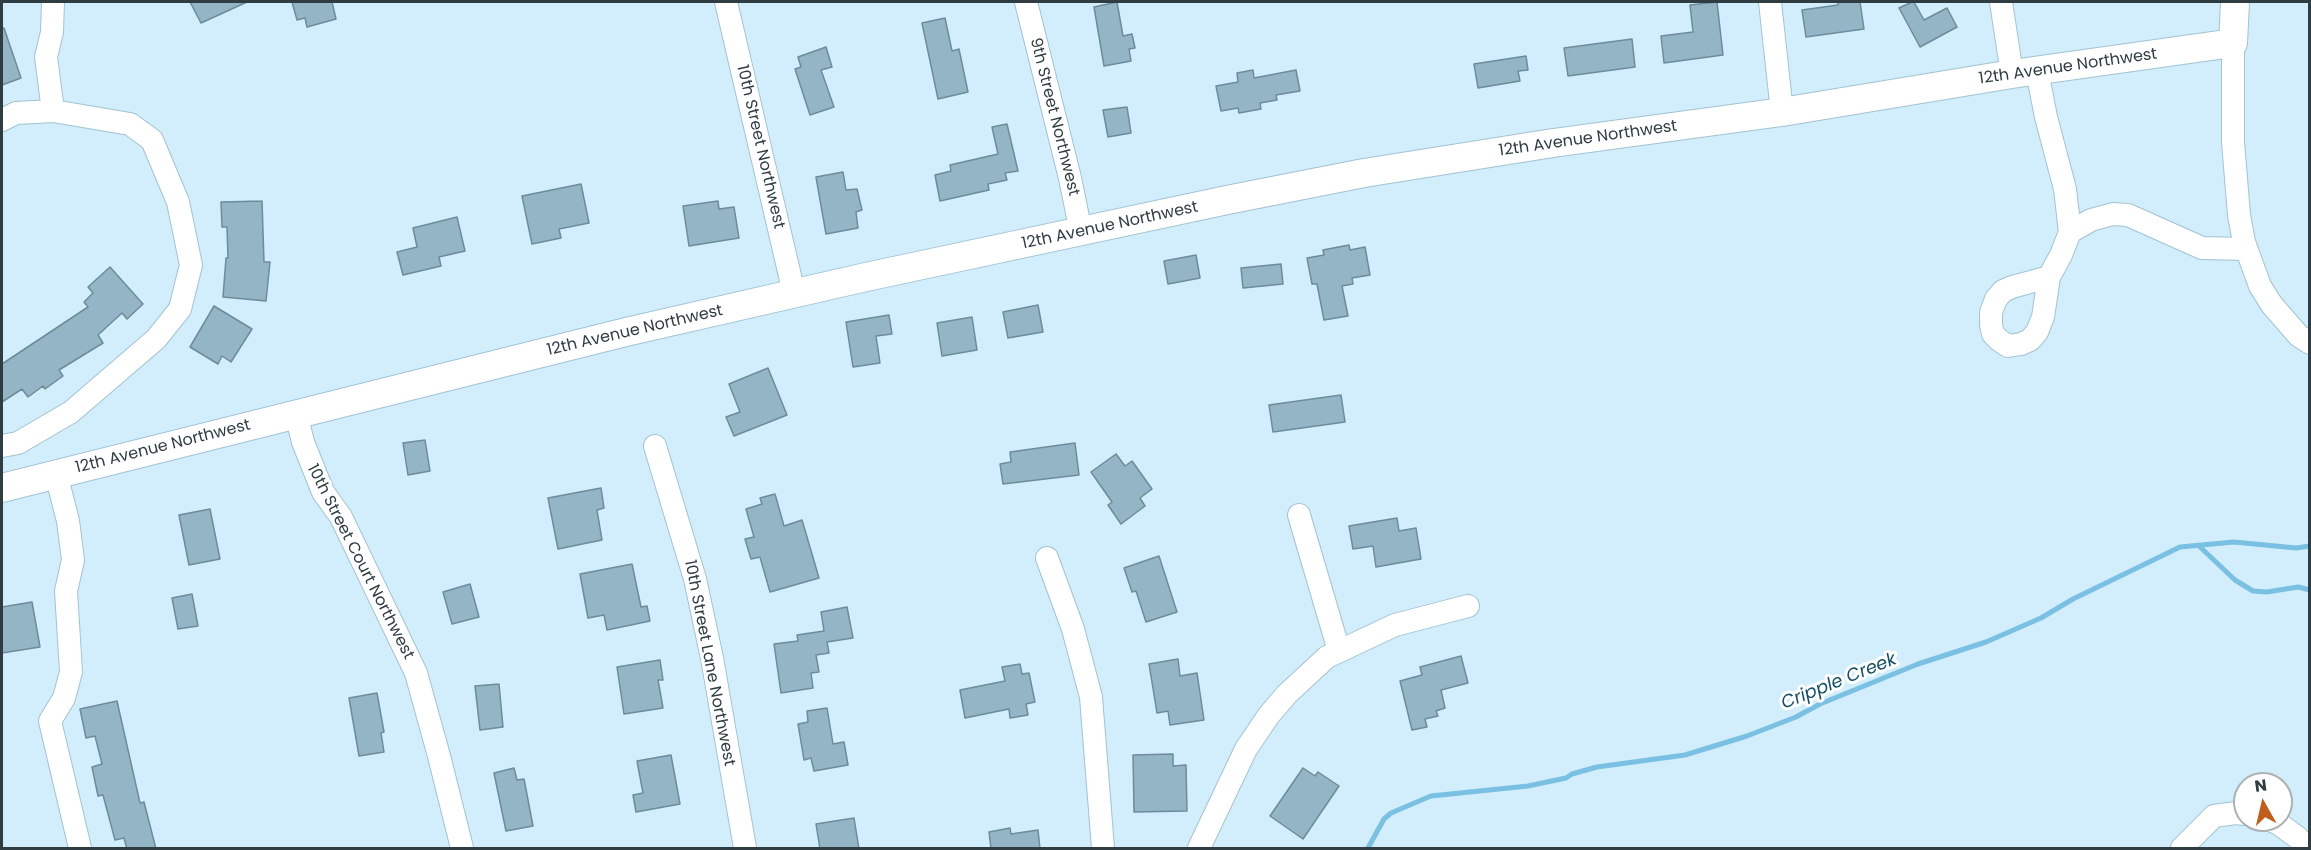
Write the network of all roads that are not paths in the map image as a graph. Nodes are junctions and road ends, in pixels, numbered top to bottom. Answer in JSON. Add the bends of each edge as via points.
{"nodes":[{"id":1,"x":53,"y":2,"type":"edge"},
{"id":2,"x":726,"y":2,"type":"edge"},
{"id":3,"x":1026,"y":2,"type":"edge"},
{"id":4,"x":1770,"y":2,"type":"edge"},
{"id":5,"x":2001,"y":2,"type":"edge"},
{"id":6,"x":2235,"y":2,"type":"edge"},
{"id":7,"x":2233,"y":43,"type":"junction"},
{"id":8,"x":2025,"y":72,"type":"junction"},
{"id":9,"x":53,"y":111,"type":"junction"},
{"id":10,"x":1782,"y":112,"type":"junction"},
{"id":11,"x":2,"y":120,"type":"edge"},
{"id":12,"x":1081,"y":232,"type":"junction"},
{"id":13,"x":2070,"y":232,"type":"junction"},
{"id":14,"x":2246,"y":249,"type":"junction"},
{"id":15,"x":2049,"y":277,"type":"dead end"},
{"id":16,"x":794,"y":293,"type":"junction"},
{"id":17,"x":2310,"y":343,"type":"edge"},
{"id":18,"x":296,"y":414,"type":"junction"},
{"id":19,"x":2,"y":446,"type":"edge"},
{"id":20,"x":655,"y":446,"type":"dead end"},
{"id":21,"x":56,"y":474,"type":"junction"},
{"id":22,"x":2,"y":488,"type":"edge"},
{"id":23,"x":1299,"y":515,"type":"dead end"},
{"id":24,"x":1047,"y":558,"type":"dead end"},
{"id":25,"x":1468,"y":606,"type":"dead end"},
{"id":26,"x":1339,"y":651,"type":"junction"},
{"id":27,"x":2233,"y":813,"type":"edge"},
{"id":28,"x":2290,"y":832,"type":"edge"},
{"id":29,"x":2185,"y":844,"type":"edge"},
{"id":30,"x":80,"y":849,"type":"edge"},
{"id":31,"x":462,"y":849,"type":"edge"},
{"id":32,"x":745,"y":849,"type":"edge"},
{"id":33,"x":1103,"y":849,"type":"edge"},
{"id":34,"x":1199,"y":849,"type":"edge"},
{"id":35,"x":2307,"y":849,"type":"edge"}],
"edges":[{"from":1,"to":9,"type":"street","via":[[46,57]]},
{"from":2,"to":16,"type":"street","name":"10th Street Northwest"},
{"from":3,"to":12,"type":"street","name":"9th Street Northwest"},
{"from":4,"to":10,"type":"street"},
{"from":5,"to":8,"type":"street"},
{"from":6,"to":7,"type":"main road"},
{"from":7,"to":8,"type":"main road","name":"12th Avenue Northwest"},
{"from":7,"to":14,"type":"street","via":[[2233,142]]},
{"from":8,"to":10,"type":"main road","name":"12th Avenue Northwest"},
{"from":8,"to":13,"type":"street","via":[[2046,117],[2065,189]]},
{"from":9,"to":11,"type":"street","via":[[16,113]]},
{"from":9,"to":19,"type":"street","via":[[130,124],[152,140],[178,202],[191,266],[180,309],[156,339],[71,412],[18,443]]},
{"from":10,"to":12,"type":"main road","name":"12th Avenue Northwest","via":[[1364,173]]},
{"from":12,"to":16,"type":"main road","name":"12th Avenue Northwest"},
{"from":13,"to":14,"type":"street","via":[[2091,220],[2128,215],[2202,248]]},
{"from":13,"to":15,"type":"street"},
{"from":14,"to":17,"type":"street","via":[[2272,305]]},
{"from":16,"to":18,"type":"main road","name":"12th Avenue Northwest"},
{"from":18,"to":21,"type":"main road","name":"12th Avenue Northwest"},
{"from":18,"to":31,"type":"street","name":"10th Street Court Northwest","via":[[323,492],[341,517],[416,673]]},
{"from":20,"to":32,"type":"street","name":"10th Street Lane Northwest","via":[[695,579]]},
{"from":21,"to":22,"type":"main road","name":"12th Avenue Northwest"},
{"from":21,"to":30,"type":"street","via":[[74,560],[66,591],[71,672],[64,698],[50,722]]},
{"from":23,"to":26,"type":"street"},
{"from":24,"to":33,"type":"street","via":[[1073,629],[1091,697]]},
{"from":25,"to":26,"type":"street","via":[[1395,625]]},
{"from":26,"to":34,"type":"street","via":[[1327,657],[1287,694],[1269,716],[1239,761]]},
{"from":27,"to":29,"type":"street","via":[[2214,816]]},
{"from":28,"to":35,"type":"street"}]}
